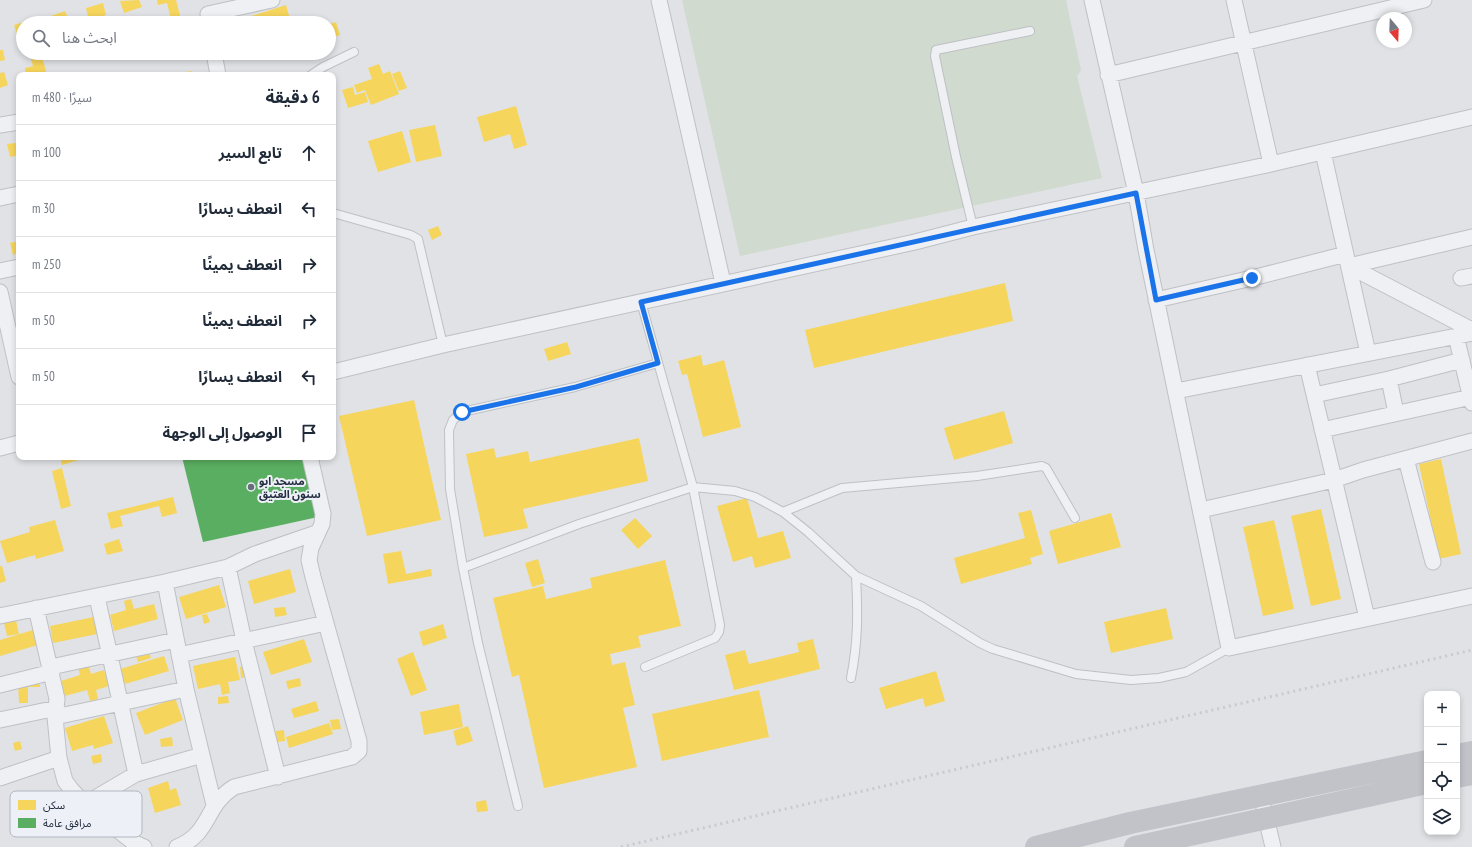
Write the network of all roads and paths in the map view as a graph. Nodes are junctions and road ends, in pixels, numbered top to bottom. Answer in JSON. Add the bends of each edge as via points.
{"nodes":[{"id":1,"x":272,"y":0,"type":"edge"},
{"id":2,"x":659,"y":0,"type":"edge"},
{"id":3,"x":1092,"y":0,"type":"edge"},
{"id":4,"x":1234,"y":0,"type":"edge"},
{"id":5,"x":1424,"y":0,"type":"edge"},
{"id":6,"x":208,"y":12,"type":"edge"},
{"id":7,"x":1030,"y":30,"type":"dead end"},
{"id":8,"x":1244,"y":44,"type":"junction"},
{"id":9,"x":354,"y":52,"type":"dead end"},
{"id":10,"x":215,"y":60,"type":"edge"},
{"id":11,"x":217,"y":72,"type":"edge"},
{"id":12,"x":316,"y":72,"type":"edge"},
{"id":13,"x":1108,"y":75,"type":"junction"},
{"id":14,"x":1472,"y":116,"type":"edge"},
{"id":15,"x":16,"y":122,"type":"edge"},
{"id":16,"x":0,"y":125,"type":"edge"},
{"id":17,"x":1323,"y":152,"type":"junction"},
{"id":18,"x":1271,"y":164,"type":"junction"},
{"id":19,"x":1136,"y":193,"type":"junction"},
{"id":20,"x":16,"y":195,"type":"edge"},
{"id":21,"x":0,"y":198,"type":"edge"},
{"id":22,"x":336,"y":214,"type":"edge"},
{"id":23,"x":973,"y":228,"type":"junction"},
{"id":24,"x":1472,"y":237,"type":"edge"},
{"id":25,"x":1347,"y":260,"type":"junction"},
{"id":26,"x":16,"y":268,"type":"edge"},
{"id":27,"x":0,"y":271,"type":"edge"},
{"id":28,"x":723,"y":283,"type":"junction"},
{"id":29,"x":0,"y":292,"type":"edge"},
{"id":30,"x":1156,"y":300,"type":"junction"},
{"id":31,"x":641,"y":302,"type":"junction"},
{"id":32,"x":1472,"y":332,"type":"edge"},
{"id":33,"x":1456,"y":336,"type":"junction"},
{"id":34,"x":443,"y":346,"type":"junction"},
{"id":35,"x":1368,"y":353,"type":"junction"},
{"id":36,"x":1462,"y":360,"type":"junction"},
{"id":37,"x":658,"y":363,"type":"junction"},
{"id":38,"x":16,"y":364,"type":"edge"},
{"id":39,"x":1307,"y":365,"type":"junction"},
{"id":40,"x":336,"y":371,"type":"edge"},
{"id":41,"x":1389,"y":379,"type":"junction"},
{"id":42,"x":1469,"y":380,"type":"edge"},
{"id":43,"x":1176,"y":391,"type":"junction"},
{"id":44,"x":1319,"y":394,"type":"dead end"},
{"id":45,"x":1471,"y":400,"type":"edge"},
{"id":46,"x":1396,"y":413,"type":"junction"},
{"id":47,"x":1322,"y":430,"type":"junction"},
{"id":48,"x":1472,"y":441,"type":"edge"},
{"id":49,"x":16,"y":444,"type":"edge"},
{"id":50,"x":0,"y":448,"type":"edge"},
{"id":51,"x":1406,"y":459,"type":"junction"},
{"id":52,"x":311,"y":460,"type":"edge"},
{"id":53,"x":1334,"y":480,"type":"junction"},
{"id":54,"x":693,"y":487,"type":"junction"},
{"id":55,"x":1201,"y":510,"type":"junction"},
{"id":56,"x":782,"y":512,"type":"junction"},
{"id":57,"x":1075,"y":518,"type":"dead end"},
{"id":58,"x":316,"y":534,"type":"junction"},
{"id":59,"x":1432,"y":562,"type":"dead end"},
{"id":60,"x":228,"y":567,"type":"junction"},
{"id":61,"x":463,"y":568,"type":"junction"},
{"id":62,"x":856,"y":576,"type":"junction"},
{"id":63,"x":165,"y":582,"type":"junction"},
{"id":64,"x":1472,"y":596,"type":"edge"},
{"id":65,"x":97,"y":597,"type":"junction"},
{"id":66,"x":36,"y":608,"type":"junction"},
{"id":67,"x":0,"y":616,"type":"edge"},
{"id":68,"x":1367,"y":618,"type":"junction"},
{"id":69,"x":326,"y":622,"type":"junction"},
{"id":70,"x":244,"y":641,"type":"junction"},
{"id":71,"x":178,"y":647,"type":"junction"},
{"id":72,"x":1230,"y":648,"type":"junction"},
{"id":73,"x":109,"y":654,"type":"junction"},
{"id":74,"x":645,"y":667,"type":"dead end"},
{"id":75,"x":51,"y":670,"type":"junction"},
{"id":76,"x":851,"y":678,"type":"dead end"},
{"id":77,"x":0,"y":685,"type":"edge"},
{"id":78,"x":186,"y":689,"type":"junction"},
{"id":79,"x":120,"y":704,"type":"junction"},
{"id":80,"x":56,"y":712,"type":"junction"},
{"id":81,"x":0,"y":719,"type":"edge"},
{"id":82,"x":1472,"y":752,"type":"edge"},
{"id":83,"x":1460,"y":754,"type":"edge"},
{"id":84,"x":202,"y":755,"type":"junction"},
{"id":85,"x":59,"y":758,"type":"junction"},
{"id":86,"x":1424,"y":762,"type":"edge"},
{"id":87,"x":136,"y":774,"type":"junction"},
{"id":88,"x":1472,"y":774,"type":"edge"},
{"id":89,"x":1460,"y":776,"type":"edge"},
{"id":90,"x":278,"y":777,"type":"junction"},
{"id":91,"x":0,"y":778,"type":"edge"},
{"id":92,"x":1424,"y":784,"type":"edge"},
{"id":93,"x":73,"y":791,"type":"edge"},
{"id":94,"x":108,"y":791,"type":"edge"},
{"id":95,"x":1261,"y":795,"type":"junction"},
{"id":96,"x":214,"y":805,"type":"junction"},
{"id":97,"x":518,"y":806,"type":"dead end"},
{"id":98,"x":1266,"y":817,"type":"junction"},
{"id":99,"x":127,"y":837,"type":"edge"},
{"id":100,"x":144,"y":847,"type":"edge"},
{"id":101,"x":177,"y":847,"type":"edge"},
{"id":102,"x":1036,"y":847,"type":"edge"},
{"id":103,"x":1135,"y":847,"type":"edge"},
{"id":104,"x":1272,"y":847,"type":"edge"}],
"edges":[{"from":1,"to":6,"type":"street"},
{"from":2,"to":28,"type":"street"},
{"from":3,"to":13,"type":"street"},
{"from":4,"to":8,"type":"street"},
{"from":5,"to":8,"type":"street"},
{"from":7,"to":23,"type":"lane","via":[[936,50],[935,56],[954,149]]},
{"from":8,"to":13,"type":"street"},
{"from":8,"to":18,"type":"street"},
{"from":9,"to":12,"type":"lane"},
{"from":10,"to":11,"type":"street"},
{"from":13,"to":19,"type":"street"},
{"from":14,"to":17,"type":"street"},
{"from":15,"to":16,"type":"street"},
{"from":17,"to":18,"type":"street"},
{"from":17,"to":25,"type":"street"},
{"from":18,"to":19,"type":"street"},
{"from":19,"to":23,"type":"street"},
{"from":19,"to":30,"type":"street"},
{"from":20,"to":21,"type":"street"},
{"from":22,"to":34,"type":"lane","via":[[412,235],[418,239]]},
{"from":23,"to":28,"type":"street"},
{"from":24,"to":25,"type":"street"},
{"from":25,"to":30,"type":"street"},
{"from":25,"to":32,"type":"street"},
{"from":25,"to":35,"type":"street"},
{"from":26,"to":27,"type":"street"},
{"from":28,"to":31,"type":"street"},
{"from":29,"to":38,"type":"street"},
{"from":30,"to":43,"type":"street"},
{"from":31,"to":34,"type":"street"},
{"from":31,"to":37,"type":"lane"},
{"from":32,"to":33,"type":"street"},
{"from":33,"to":35,"type":"street"},
{"from":33,"to":36,"type":"street"},
{"from":34,"to":40,"type":"street"},
{"from":35,"to":39,"type":"street"},
{"from":36,"to":41,"type":"street"},
{"from":36,"to":42,"type":"street"},
{"from":37,"to":54,"type":"lane"},
{"from":37,"to":61,"type":"lane","via":[[576,387],[462,412],[453,420],[449,430],[450,489]]},
{"from":39,"to":43,"type":"street"},
{"from":39,"to":47,"type":"street"},
{"from":41,"to":44,"type":"street"},
{"from":41,"to":46,"type":"street"},
{"from":42,"to":45,"type":"street"},
{"from":43,"to":55,"type":"street"},
{"from":45,"to":46,"type":"street"},
{"from":46,"to":47,"type":"street"},
{"from":47,"to":53,"type":"street"},
{"from":48,"to":51,"type":"street"},
{"from":49,"to":50,"type":"street"},
{"from":51,"to":53,"type":"street"},
{"from":51,"to":59,"type":"street"},
{"from":52,"to":58,"type":"street","via":[[323,514],[322,524]]},
{"from":53,"to":55,"type":"street"},
{"from":53,"to":68,"type":"street"},
{"from":54,"to":56,"type":"lane","via":[[735,491]]},
{"from":54,"to":61,"type":"lane","via":[[579,524]]},
{"from":54,"to":74,"type":"lane","via":[[720,625],[719,632],[715,638]]},
{"from":55,"to":72,"type":"street"},
{"from":56,"to":57,"type":"lane","via":[[842,488],[977,476],[1042,466],[1046,468]]},
{"from":56,"to":62,"type":"lane"},
{"from":58,"to":60,"type":"street","via":[[255,554]]},
{"from":58,"to":69,"type":"street","via":[[309,560]]},
{"from":60,"to":63,"type":"street"},
{"from":60,"to":70,"type":"street"},
{"from":61,"to":97,"type":"lane","via":[[480,651]]},
{"from":62,"to":72,"type":"lane","via":[[922,606],[980,643],[1076,674],[1131,680],[1159,678],[1186,672]]},
{"from":62,"to":76,"type":"lane","via":[[858,629]]},
{"from":63,"to":65,"type":"street"},
{"from":63,"to":71,"type":"street"},
{"from":64,"to":68,"type":"street"},
{"from":65,"to":66,"type":"street"},
{"from":65,"to":73,"type":"street"},
{"from":66,"to":67,"type":"street"},
{"from":66,"to":75,"type":"street"},
{"from":68,"to":72,"type":"street"},
{"from":69,"to":70,"type":"street"},
{"from":69,"to":90,"type":"street","via":[[359,741],[359,751],[352,757]]},
{"from":70,"to":71,"type":"street"},
{"from":70,"to":90,"type":"street"},
{"from":71,"to":73,"type":"street"},
{"from":71,"to":78,"type":"street"},
{"from":73,"to":75,"type":"street"},
{"from":73,"to":79,"type":"street"},
{"from":75,"to":77,"type":"street"},
{"from":75,"to":80,"type":"street"},
{"from":78,"to":79,"type":"street"},
{"from":78,"to":84,"type":"street"},
{"from":79,"to":80,"type":"street"},
{"from":79,"to":87,"type":"street"},
{"from":80,"to":81,"type":"street"},
{"from":80,"to":85,"type":"street"},
{"from":82,"to":83,"type":"main road"},
{"from":84,"to":87,"type":"street"},
{"from":84,"to":96,"type":"street"},
{"from":85,"to":91,"type":"street"},
{"from":85,"to":93,"type":"street","via":[[66,781]]},
{"from":86,"to":95,"type":"main road"},
{"from":87,"to":94,"type":"street"},
{"from":88,"to":89,"type":"main road"},
{"from":90,"to":96,"type":"street","via":[[234,788],[223,794]]},
{"from":92,"to":98,"type":"main road"},
{"from":95,"to":98,"type":"street"},
{"from":95,"to":102,"type":"main road","via":[[1130,823]]},
{"from":96,"to":101,"type":"street","via":[[199,834]]},
{"from":98,"to":103,"type":"main road"},
{"from":98,"to":104,"type":"street"},
{"from":99,"to":100,"type":"street"}]}
